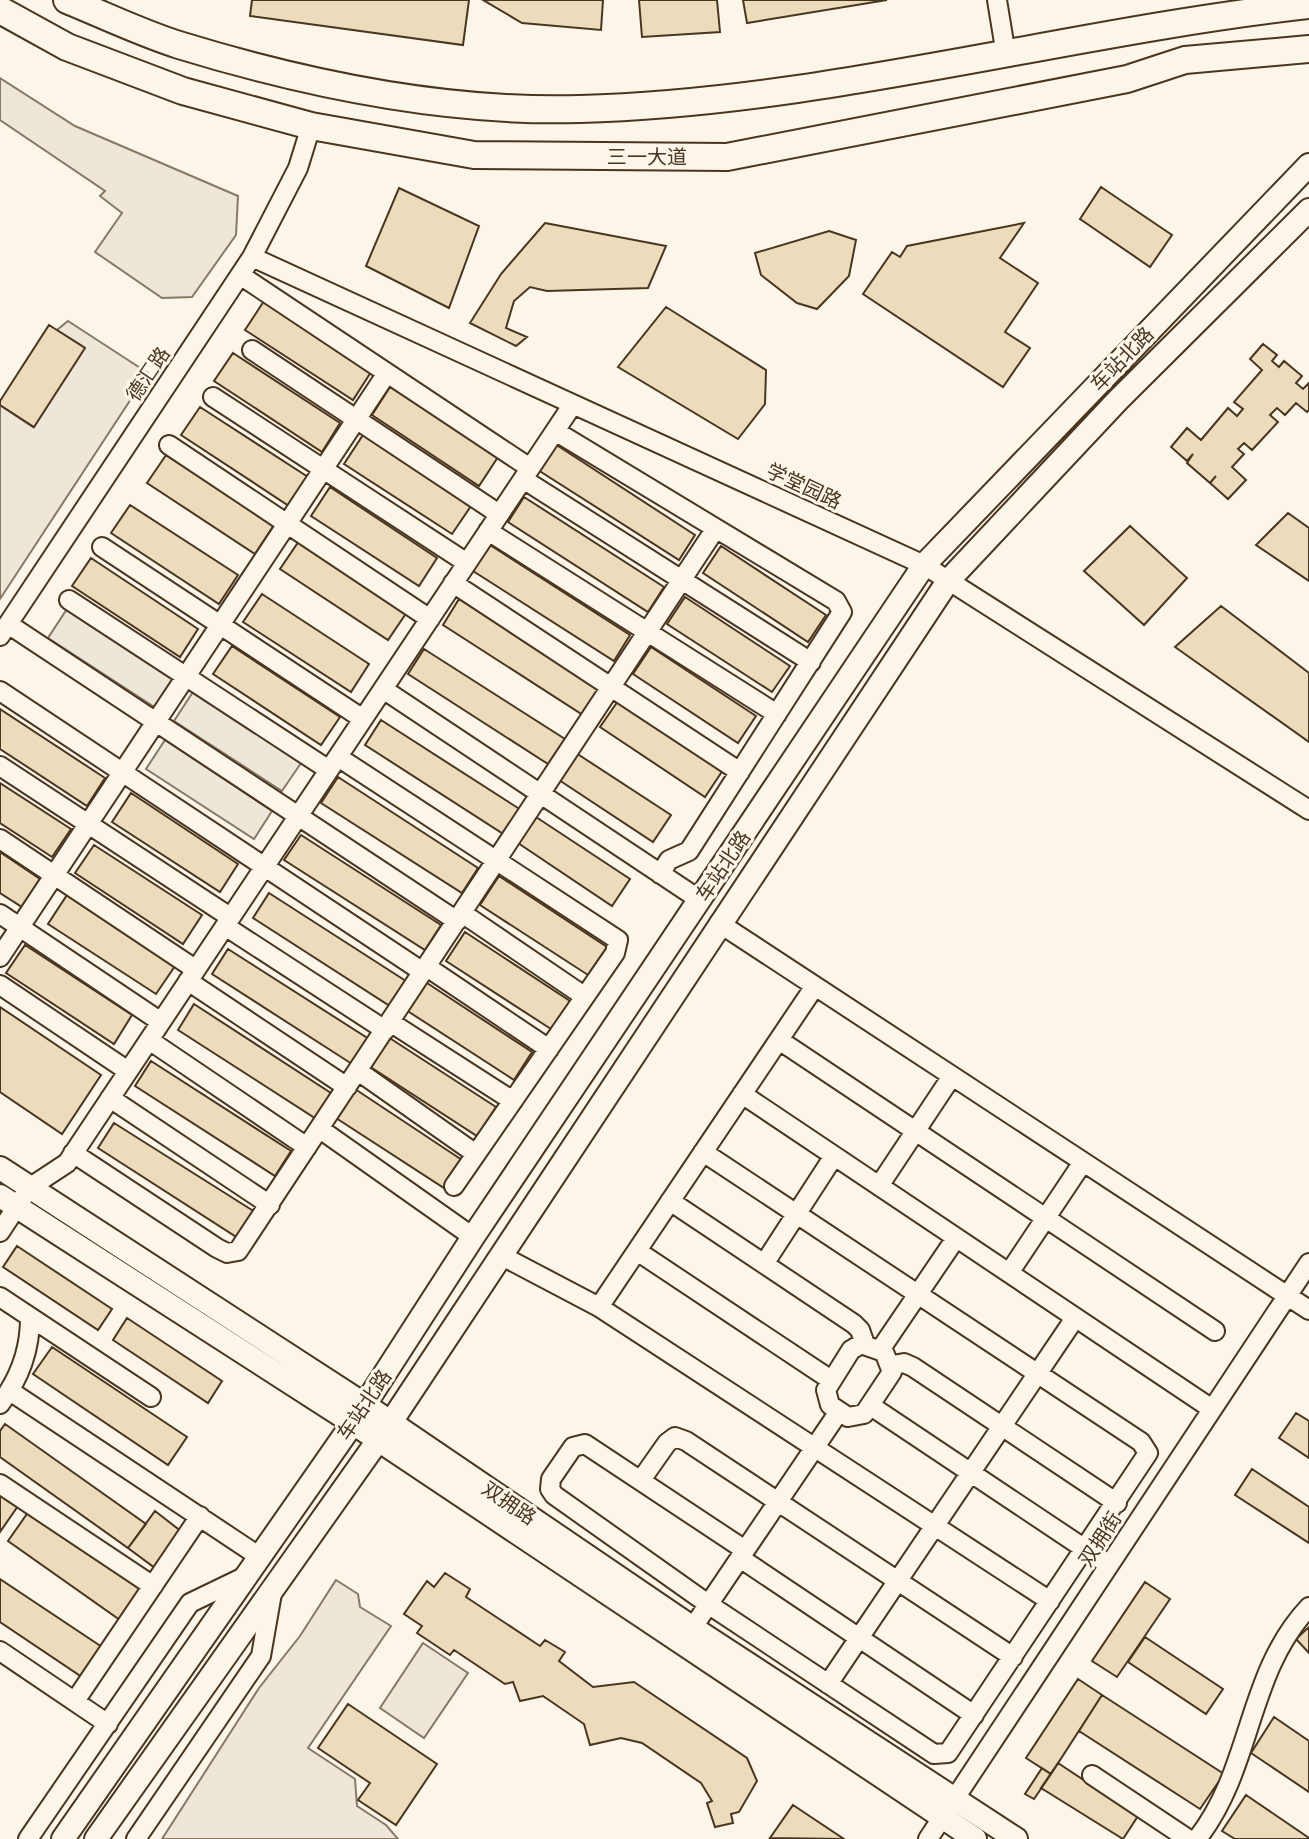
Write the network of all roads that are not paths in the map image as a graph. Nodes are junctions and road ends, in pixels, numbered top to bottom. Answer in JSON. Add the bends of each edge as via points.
{"nodes":[{"id":1,"x":67,"y":0,"type":"edge"},
{"id":2,"x":997,"y":0,"type":"edge"},
{"id":3,"x":1309,"y":5,"type":"edge"},
{"id":4,"x":5,"y":7,"type":"edge"},
{"id":5,"x":1309,"y":49,"type":"edge"},
{"id":6,"x":1006,"y":55,"type":"junction"},
{"id":7,"x":311,"y":126,"type":"junction"},
{"id":8,"x":1309,"y":165,"type":"edge"},
{"id":9,"x":1309,"y":210,"type":"edge"},
{"id":10,"x":252,"y":257,"type":"junction"},
{"id":11,"x":240,"y":275,"type":"junction"},
{"id":12,"x":252,"y":350,"type":"dead end"},
{"id":13,"x":387,"y":373,"type":"junction"},
{"id":14,"x":213,"y":397,"type":"dead end"},
{"id":15,"x":573,"y":404,"type":"junction"},
{"id":16,"x":356,"y":419,"type":"junction"},
{"id":17,"x":555,"y":431,"type":"junction"},
{"id":18,"x":169,"y":445,"type":"dead end"},
{"id":19,"x":323,"y":469,"type":"junction"},
{"id":20,"x":526,"y":473,"type":"junction"},
{"id":21,"x":499,"y":514,"type":"junction"},
{"id":22,"x":287,"y":523,"type":"junction"},
{"id":23,"x":488,"y":531,"type":"junction"},
{"id":24,"x":712,"y":534,"type":"dead end"},
{"id":25,"x":102,"y":547,"type":"dead end"},
{"id":26,"x":467,"y":563,"type":"junction"},
{"id":27,"x":924,"y":565,"type":"junction"},
{"id":28,"x":682,"y":580,"type":"junction"},
{"id":29,"x":948,"y":581,"type":"junction"},
{"id":30,"x":453,"y":583,"type":"junction"},
{"id":31,"x":69,"y":600,"type":"dead end"},
{"id":32,"x":430,"y":619,"type":"junction"},
{"id":33,"x":220,"y":625,"type":"junction"},
{"id":34,"x":4,"y":630,"type":"edge"},
{"id":35,"x":647,"y":633,"type":"junction"},
{"id":36,"x":811,"y":662,"type":"junction"},
{"id":37,"x":186,"y":676,"type":"junction"},
{"id":38,"x":611,"y":687,"type":"junction"},
{"id":39,"x":383,"y":689,"type":"junction"},
{"id":40,"x":0,"y":691,"type":"edge"},
{"id":41,"x":777,"y":714,"type":"junction"},
{"id":42,"x":363,"y":719,"type":"junction"},
{"id":43,"x":156,"y":721,"type":"junction"},
{"id":44,"x":333,"y":763,"type":"junction"},
{"id":45,"x":0,"y":766,"type":"edge"},
{"id":46,"x":740,"y":772,"type":"junction"},
{"id":47,"x":122,"y":773,"type":"junction"},
{"id":48,"x":541,"y":794,"type":"junction"},
{"id":49,"x":1309,"y":810,"type":"edge"},
{"id":50,"x":298,"y":816,"type":"junction"},
{"id":51,"x":88,"y":824,"type":"junction"},
{"id":52,"x":0,"y":839,"type":"edge"},
{"id":53,"x":497,"y":860,"type":"junction"},
{"id":54,"x":264,"y":868,"type":"junction"},
{"id":55,"x":55,"y":874,"type":"junction"},
{"id":56,"x":660,"y":874,"type":"junction"},
{"id":57,"x":700,"y":900,"type":"junction"},
{"id":58,"x":0,"y":914,"type":"edge"},
{"id":59,"x":460,"y":917,"type":"junction"},
{"id":60,"x":228,"y":921,"type":"junction"},
{"id":61,"x":719,"y":923,"type":"junction"},
{"id":62,"x":20,"y":927,"type":"junction"},
{"id":63,"x":0,"y":957,"type":"edge"},
{"id":64,"x":425,"y":970,"type":"junction"},
{"id":65,"x":191,"y":975,"type":"junction"},
{"id":66,"x":0,"y":985,"type":"edge"},
{"id":67,"x":815,"y":986,"type":"junction"},
{"id":68,"x":584,"y":996,"type":"junction"},
{"id":69,"x":161,"y":1022,"type":"junction"},
{"id":70,"x":388,"y":1026,"type":"junction"},
{"id":71,"x":149,"y":1040,"type":"junction"},
{"id":72,"x":779,"y":1040,"type":"junction"},
{"id":73,"x":549,"y":1049,"type":"junction"},
{"id":74,"x":128,"y":1071,"type":"junction"},
{"id":75,"x":952,"y":1076,"type":"junction"},
{"id":76,"x":352,"y":1079,"type":"junction"},
{"id":77,"x":742,"y":1094,"type":"junction"},
{"id":78,"x":110,"y":1098,"type":"junction"},
{"id":79,"x":513,"y":1101,"type":"junction"},
{"id":80,"x":320,"y":1129,"type":"junction"},
{"id":81,"x":916,"y":1130,"type":"junction"},
{"id":82,"x":307,"y":1147,"type":"junction"},
{"id":83,"x":703,"y":1152,"type":"junction"},
{"id":84,"x":73,"y":1153,"type":"junction"},
{"id":85,"x":476,"y":1154,"type":"junction"},
{"id":86,"x":834,"y":1156,"type":"junction"},
{"id":87,"x":1083,"y":1162,"type":"junction"},
{"id":88,"x":0,"y":1168,"type":"edge"},
{"id":89,"x":454,"y":1186,"type":"dead end"},
{"id":90,"x":879,"y":1186,"type":"junction"},
{"id":91,"x":29,"y":1188,"type":"junction"},
{"id":92,"x":670,"y":1201,"type":"junction"},
{"id":93,"x":8,"y":1202,"type":"edge"},
{"id":94,"x":270,"y":1205,"type":"junction"},
{"id":95,"x":797,"y":1213,"type":"junction"},
{"id":96,"x":1046,"y":1217,"type":"junction"},
{"id":97,"x":0,"y":1232,"type":"edge"},
{"id":98,"x":473,"y":1237,"type":"junction"},
{"id":99,"x":956,"y":1238,"type":"junction"},
{"id":100,"x":637,"y":1251,"type":"junction"},
{"id":101,"x":502,"y":1256,"type":"junction"},
{"id":102,"x":1309,"y":1263,"type":"edge"},
{"id":103,"x":764,"y":1264,"type":"junction"},
{"id":104,"x":1009,"y":1273,"type":"junction"},
{"id":105,"x":919,"y":1292,"type":"junction"},
{"id":106,"x":1287,"y":1295,"type":"junction"},
{"id":107,"x":0,"y":1297,"type":"edge"},
{"id":108,"x":599,"y":1307,"type":"junction"},
{"id":109,"x":1309,"y":1310,"type":"edge"},
{"id":110,"x":30,"y":1318,"type":"junction"},
{"id":111,"x":1075,"y":1318,"type":"junction"},
{"id":112,"x":1215,"y":1331,"type":"dead end"},
{"id":113,"x":872,"y":1347,"type":"junction"},
{"id":114,"x":893,"y":1365,"type":"junction"},
{"id":115,"x":1038,"y":1373,"type":"junction"},
{"id":116,"x":831,"y":1380,"type":"junction"},
{"id":117,"x":5,"y":1397,"type":"edge"},
{"id":118,"x":151,"y":1397,"type":"dead end"},
{"id":119,"x":871,"y":1406,"type":"junction"},
{"id":120,"x":1212,"y":1409,"type":"junction"},
{"id":121,"x":838,"y":1413,"type":"junction"},
{"id":122,"x":359,"y":1414,"type":"junction"},
{"id":123,"x":1002,"y":1426,"type":"junction"},
{"id":124,"x":384,"y":1431,"type":"junction"},
{"id":125,"x":815,"y":1446,"type":"junction"},
{"id":126,"x":971,"y":1473,"type":"junction"},
{"id":127,"x":641,"y":1480,"type":"junction"},
{"id":128,"x":0,"y":1484,"type":"edge"},
{"id":129,"x":777,"y":1502,"type":"junction"},
{"id":130,"x":1117,"y":1503,"type":"junction"},
{"id":131,"x":200,"y":1516,"type":"junction"},
{"id":132,"x":935,"y":1525,"type":"junction"},
{"id":133,"x":1086,"y":1549,"type":"junction"},
{"id":134,"x":742,"y":1554,"type":"junction"},
{"id":135,"x":1109,"y":1565,"type":"junction"},
{"id":136,"x":254,"y":1566,"type":"junction"},
{"id":137,"x":898,"y":1581,"type":"junction"},
{"id":138,"x":153,"y":1586,"type":"junction"},
{"id":139,"x":272,"y":1592,"type":"junction"},
{"id":140,"x":1050,"y":1601,"type":"junction"},
{"id":141,"x":708,"y":1604,"type":"junction"},
{"id":142,"x":1309,"y":1607,"type":"edge"},
{"id":143,"x":688,"y":1634,"type":"junction"},
{"id":144,"x":859,"y":1638,"type":"junction"},
{"id":145,"x":0,"y":1651,"type":"edge"},
{"id":146,"x":1013,"y":1657,"type":"junction"},
{"id":147,"x":828,"y":1684,"type":"junction"},
{"id":148,"x":75,"y":1701,"type":"junction"},
{"id":149,"x":974,"y":1715,"type":"junction"},
{"id":150,"x":108,"y":1724,"type":"junction"},
{"id":151,"x":1092,"y":1775,"type":"dead end"},
{"id":152,"x":950,"y":1807,"type":"junction"},
{"id":153,"x":28,"y":1839,"type":"edge"},
{"id":154,"x":63,"y":1839,"type":"edge"},
{"id":155,"x":96,"y":1839,"type":"edge"},
{"id":156,"x":136,"y":1839,"type":"edge"},
{"id":157,"x":928,"y":1839,"type":"edge"},
{"id":158,"x":975,"y":1839,"type":"edge"},
{"id":159,"x":1016,"y":1839,"type":"edge"},
{"id":160,"x":1188,"y":1839,"type":"edge"},
{"id":161,"x":1197,"y":1839,"type":"edge"}],
"edges":[{"from":1,"to":6,"type":"highway","via":[[178,44],[329,84],[466,104],[577,109],[717,100]]},
{"from":2,"to":6,"type":"street"},
{"from":3,"to":6,"type":"highway","via":[[1214,15]]},
{"from":4,"to":7,"type":"highway","name":"三一大道","via":[[67,47],[183,91]]},
{"from":5,"to":7,"type":"highway","name":"三一大道","via":[[1185,60],[1127,79],[727,157],[474,155]]},
{"from":7,"to":10,"type":"street","name":"德汇路","via":[[298,168]]},
{"from":8,"to":27,"type":"main road","name":"车站北路"},
{"from":9,"to":29,"type":"main road","name":"车站北路","via":[[1118,400]]},
{"from":10,"to":11,"type":"street","name":"德汇路"},
{"from":10,"to":15,"type":"street","name":"学堂园路"},
{"from":11,"to":13,"type":"street"},
{"from":11,"to":34,"type":"street","name":"德汇路"},
{"from":12,"to":16,"type":"street"},
{"from":13,"to":16,"type":"street"},
{"from":13,"to":20,"type":"street"},
{"from":14,"to":19,"type":"street"},
{"from":15,"to":17,"type":"street"},
{"from":15,"to":27,"type":"street","name":"学堂园路"},
{"from":16,"to":19,"type":"street"},
{"from":16,"to":21,"type":"street"},
{"from":17,"to":20,"type":"street"},
{"from":17,"to":36,"type":"street","via":[[836,601],[841,618]]},
{"from":18,"to":22,"type":"street"},
{"from":19,"to":22,"type":"street"},
{"from":19,"to":26,"type":"street"},
{"from":20,"to":21,"type":"street"},
{"from":20,"to":28,"type":"street"},
{"from":21,"to":23,"type":"street"},
{"from":22,"to":32,"type":"street"},
{"from":22,"to":33,"type":"street"},
{"from":23,"to":26,"type":"street"},
{"from":23,"to":35,"type":"street"},
{"from":24,"to":28,"type":"street"},
{"from":25,"to":33,"type":"street"},
{"from":26,"to":30,"type":"street"},
{"from":27,"to":29,"type":"street","name":"学堂园路"},
{"from":27,"to":57,"type":"main road","name":"车站北路"},
{"from":28,"to":35,"type":"street"},
{"from":28,"to":36,"type":"street"},
{"from":29,"to":49,"type":"street","name":"学堂园路"},
{"from":29,"to":61,"type":"main road","name":"车站北路"},
{"from":30,"to":32,"type":"street"},
{"from":30,"to":38,"type":"street"},
{"from":31,"to":37,"type":"street"},
{"from":32,"to":39,"type":"street"},
{"from":33,"to":37,"type":"street"},
{"from":33,"to":42,"type":"street"},
{"from":34,"to":43,"type":"street"},
{"from":35,"to":38,"type":"street"},
{"from":35,"to":41,"type":"street"},
{"from":36,"to":41,"type":"street"},
{"from":37,"to":43,"type":"street"},
{"from":37,"to":44,"type":"street"},
{"from":38,"to":46,"type":"street"},
{"from":38,"to":48,"type":"street"},
{"from":39,"to":42,"type":"street"},
{"from":39,"to":48,"type":"street"},
{"from":40,"to":47,"type":"street"},
{"from":41,"to":46,"type":"street"},
{"from":42,"to":44,"type":"street"},
{"from":43,"to":47,"type":"street"},
{"from":43,"to":50,"type":"street"},
{"from":44,"to":50,"type":"street"},
{"from":44,"to":53,"type":"street"},
{"from":45,"to":51,"type":"street"},
{"from":46,"to":56,"type":"street","via":[[689,851],[669,860]]},
{"from":47,"to":51,"type":"street"},
{"from":47,"to":54,"type":"street"},
{"from":48,"to":53,"type":"street"},
{"from":48,"to":56,"type":"street"},
{"from":50,"to":54,"type":"street"},
{"from":50,"to":59,"type":"street"},
{"from":51,"to":55,"type":"street"},
{"from":51,"to":60,"type":"street"},
{"from":52,"to":55,"type":"street"},
{"from":53,"to":59,"type":"street"},
{"from":53,"to":68,"type":"street","via":[[618,940],[615,953]]},
{"from":54,"to":60,"type":"street"},
{"from":54,"to":64,"type":"street"},
{"from":55,"to":62,"type":"street"},
{"from":55,"to":65,"type":"street"},
{"from":56,"to":57,"type":"street"},
{"from":57,"to":98,"type":"main road","name":"车站北路"},
{"from":58,"to":62,"type":"street"},
{"from":59,"to":64,"type":"street"},
{"from":59,"to":68,"type":"street"},
{"from":60,"to":65,"type":"street"},
{"from":60,"to":70,"type":"street"},
{"from":61,"to":67,"type":"street"},
{"from":61,"to":101,"type":"main road","name":"车站北路"},
{"from":62,"to":63,"type":"street"},
{"from":62,"to":69,"type":"street"},
{"from":64,"to":70,"type":"street"},
{"from":64,"to":73,"type":"street"},
{"from":65,"to":69,"type":"street"},
{"from":65,"to":76,"type":"street"},
{"from":66,"to":74,"type":"street"},
{"from":67,"to":72,"type":"street"},
{"from":67,"to":75,"type":"street"},
{"from":68,"to":73,"type":"street"},
{"from":69,"to":71,"type":"street"},
{"from":70,"to":76,"type":"street"},
{"from":70,"to":79,"type":"street"},
{"from":71,"to":74,"type":"street"},
{"from":71,"to":82,"type":"street"},
{"from":72,"to":77,"type":"street"},
{"from":72,"to":81,"type":"street"},
{"from":73,"to":79,"type":"street"},
{"from":74,"to":78,"type":"street"},
{"from":75,"to":81,"type":"street"},
{"from":75,"to":87,"type":"street"},
{"from":76,"to":80,"type":"street"},
{"from":76,"to":85,"type":"street"},
{"from":77,"to":83,"type":"street"},
{"from":77,"to":86,"type":"street"},
{"from":78,"to":84,"type":"street"},
{"from":78,"to":94,"type":"street"},
{"from":79,"to":85,"type":"street"},
{"from":80,"to":82,"type":"street"},
{"from":80,"to":98,"type":"street"},
{"from":81,"to":90,"type":"street"},
{"from":81,"to":96,"type":"street"},
{"from":82,"to":94,"type":"street"},
{"from":83,"to":92,"type":"street"},
{"from":83,"to":95,"type":"street"},
{"from":84,"to":91,"type":"street","via":[[60,1170]]},
{"from":84,"to":94,"type":"street","via":[[227,1253],[238,1251]]},
{"from":85,"to":89,"type":"street"},
{"from":86,"to":90,"type":"street"},
{"from":86,"to":95,"type":"street"},
{"from":87,"to":96,"type":"street"},
{"from":87,"to":106,"type":"street"},
{"from":88,"to":91,"type":"main road","name":"双拥路"},
{"from":90,"to":99,"type":"street"},
{"from":91,"to":93,"type":"street"},
{"from":91,"to":122,"type":"main road","name":"双拥路"},
{"from":92,"to":100,"type":"street"},
{"from":92,"to":103,"type":"street"},
{"from":93,"to":97,"type":"street"},
{"from":93,"to":122,"type":"main road","name":"双拥路"},
{"from":95,"to":103,"type":"street"},
{"from":95,"to":105,"type":"street"},
{"from":96,"to":104,"type":"street"},
{"from":96,"to":112,"type":"street"},
{"from":98,"to":122,"type":"main road","name":"车站北路"},
{"from":99,"to":104,"type":"street"},
{"from":99,"to":105,"type":"street"},
{"from":100,"to":108,"type":"street"},
{"from":100,"to":116,"type":"street"},
{"from":101,"to":108,"type":"street"},
{"from":101,"to":124,"type":"main road","name":"车站北路"},
{"from":102,"to":106,"type":"street","name":"双拥街"},
{"from":103,"to":113,"type":"street","via":[[854,1324]]},
{"from":104,"to":111,"type":"street"},
{"from":105,"to":113,"type":"street"},
{"from":105,"to":115,"type":"street"},
{"from":106,"to":109,"type":"street"},
{"from":106,"to":120,"type":"street","name":"双拥街"},
{"from":107,"to":110,"type":"street"},
{"from":108,"to":125,"type":"street"},
{"from":110,"to":117,"type":"street","via":[[30,1342]]},
{"from":110,"to":118,"type":"street"},
{"from":111,"to":115,"type":"street"},
{"from":111,"to":120,"type":"street"},
{"from":113,"to":114,"type":"street"},
{"from":113,"to":116,"type":"street","via":[[851,1350]]},
{"from":114,"to":119,"type":"street"},
{"from":114,"to":123,"type":"street","via":[[913,1367]]},
{"from":115,"to":123,"type":"street"},
{"from":115,"to":130,"type":"street","via":[[1147,1448],[1145,1462]]},
{"from":116,"to":121,"type":"street","via":[[826,1398]]},
{"from":117,"to":131,"type":"street"},
{"from":119,"to":121,"type":"street","via":[[860,1416]]},
{"from":119,"to":126,"type":"street"},
{"from":120,"to":135,"type":"street","name":"双拥街"},
{"from":121,"to":125,"type":"street"},
{"from":122,"to":124,"type":"main road","name":"双拥路"},
{"from":122,"to":136,"type":"main road","name":"车站北路"},
{"from":123,"to":126,"type":"street"},
{"from":123,"to":130,"type":"street"},
{"from":124,"to":139,"type":"main road","name":"车站北路"},
{"from":124,"to":143,"type":"main road","name":"双拥路"},
{"from":125,"to":129,"type":"street"},
{"from":125,"to":132,"type":"street"},
{"from":126,"to":132,"type":"street"},
{"from":126,"to":133,"type":"street"},
{"from":127,"to":129,"type":"street","via":[[675,1437]]},
{"from":127,"to":134,"type":"street"},
{"from":127,"to":141,"type":"street","via":[[578,1443],[549,1484],[554,1495]]},
{"from":128,"to":138,"type":"street"},
{"from":129,"to":134,"type":"street"},
{"from":129,"to":137,"type":"street"},
{"from":130,"to":133,"type":"street"},
{"from":131,"to":136,"type":"street"},
{"from":131,"to":138,"type":"street"},
{"from":132,"to":137,"type":"street"},
{"from":132,"to":140,"type":"street"},
{"from":133,"to":135,"type":"street"},
{"from":133,"to":140,"type":"street"},
{"from":134,"to":141,"type":"street"},
{"from":134,"to":144,"type":"street"},
{"from":135,"to":152,"type":"street","name":"双拥街"},
{"from":136,"to":150,"type":"street","via":[[190,1603]]},
{"from":136,"to":154,"type":"main road","name":"车站北路"},
{"from":137,"to":144,"type":"street"},
{"from":137,"to":146,"type":"street"},
{"from":138,"to":148,"type":"street"},
{"from":139,"to":155,"type":"main road","name":"车站北路"},
{"from":139,"to":156,"type":"street","via":[[261,1656]]},
{"from":140,"to":146,"type":"street"},
{"from":141,"to":143,"type":"street"},
{"from":141,"to":147,"type":"street"},
{"from":142,"to":161,"type":"street","via":[[1276,1650],[1222,1803]]},
{"from":143,"to":152,"type":"main road","name":"双拥路"},
{"from":144,"to":147,"type":"street"},
{"from":144,"to":149,"type":"street"},
{"from":145,"to":148,"type":"street"},
{"from":146,"to":149,"type":"street"},
{"from":147,"to":149,"type":"street","via":[[934,1754],[948,1753]]},
{"from":148,"to":150,"type":"street"},
{"from":150,"to":153,"type":"street"},
{"from":151,"to":160,"type":"street"},
{"from":152,"to":157,"type":"street","name":"双拥街"},
{"from":152,"to":158,"type":"main road","name":"双拥路"},
{"from":152,"to":159,"type":"main road","name":"双拥路"}]}
